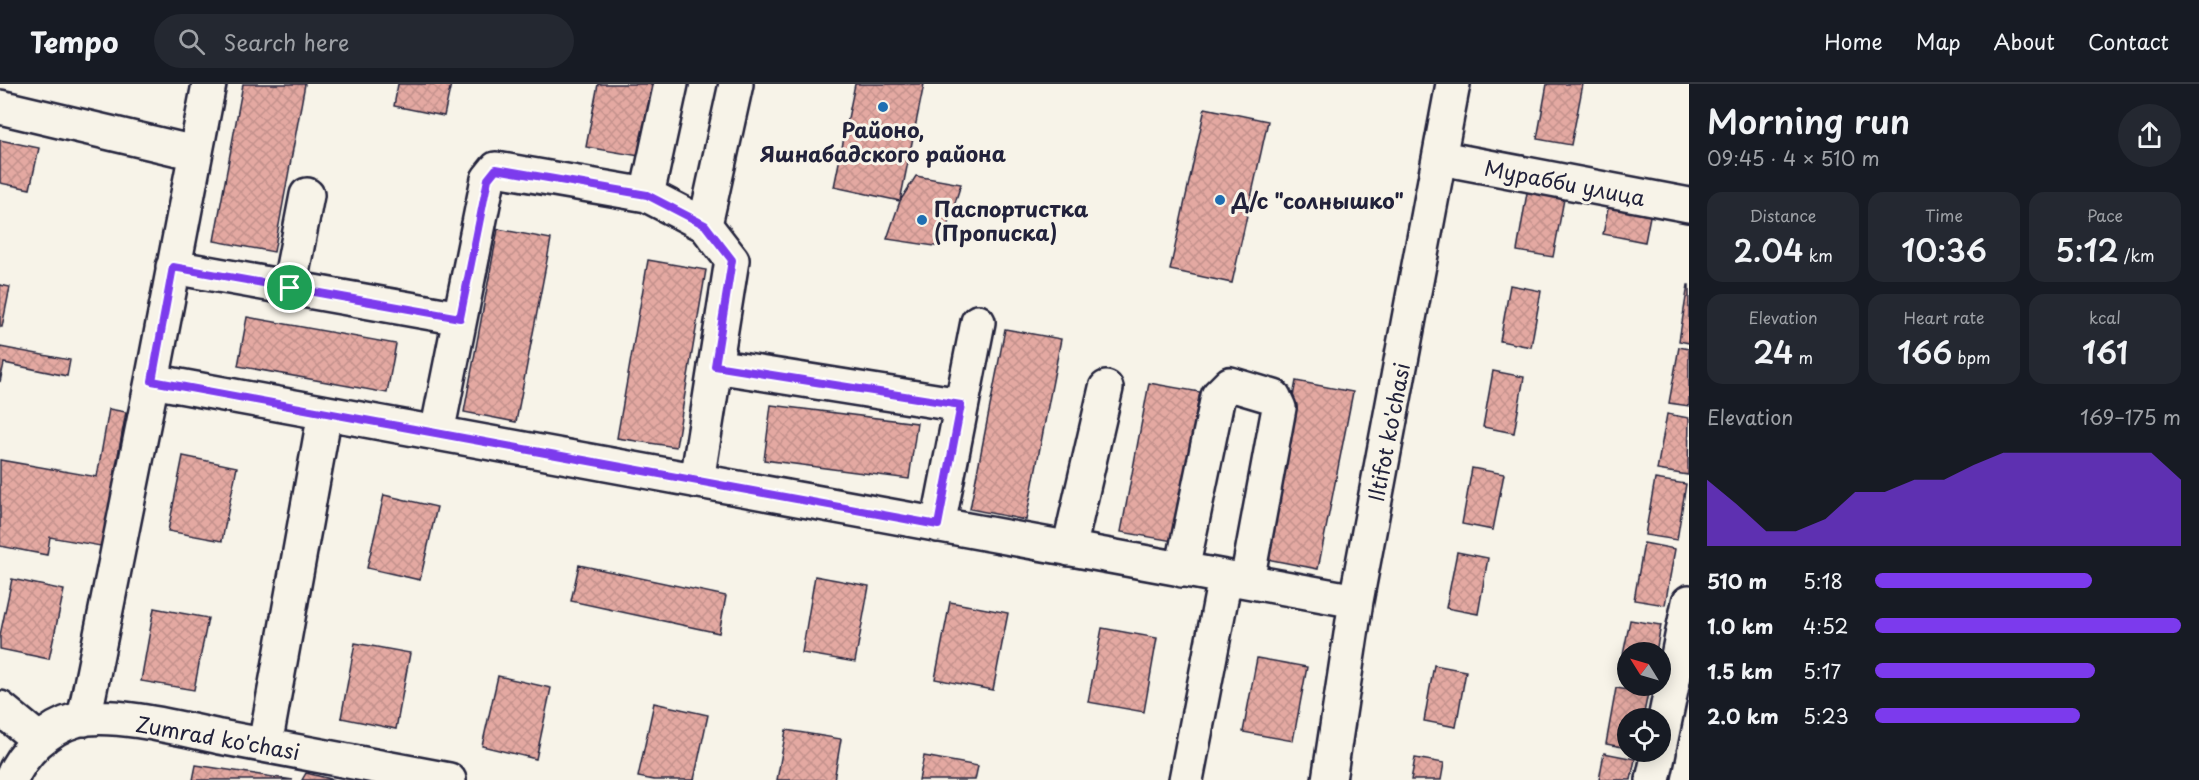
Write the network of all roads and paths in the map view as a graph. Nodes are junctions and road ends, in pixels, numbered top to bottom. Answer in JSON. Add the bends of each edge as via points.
{"nodes":[{"id":1,"x":208,"y":84,"type":"edge"},
{"id":2,"x":671,"y":84,"type":"edge"},
{"id":3,"x":736,"y":84,"type":"edge"},
{"id":4,"x":1453,"y":84,"type":"edge"},
{"id":5,"x":0,"y":107,"type":"edge"},
{"id":6,"x":195,"y":153,"type":"junction"},
{"id":7,"x":1440,"y":158,"type":"junction"},
{"id":8,"x":307,"y":195,"type":"dead end"},
{"id":9,"x":647,"y":195,"type":"junction"},
{"id":10,"x":1689,"y":206,"type":"edge"},
{"id":11,"x":705,"y":225,"type":"junction"},
{"id":12,"x":173,"y":267,"type":"junction"},
{"id":13,"x":290,"y":288,"type":"junction"},
{"id":14,"x":460,"y":318,"type":"junction"},
{"id":15,"x":978,"y":322,"type":"dead end"},
{"id":16,"x":715,"y":366,"type":"junction"},
{"id":17,"x":163,"y":383,"type":"junction"},
{"id":18,"x":1106,"y":388,"type":"dead end"},
{"id":19,"x":961,"y":405,"type":"junction"},
{"id":20,"x":325,"y":413,"type":"junction"},
{"id":21,"x":437,"y":434,"type":"junction"},
{"id":22,"x":697,"y":481,"type":"junction"},
{"id":23,"x":938,"y":525,"type":"junction"},
{"id":24,"x":1069,"y":549,"type":"junction"},
{"id":25,"x":1182,"y":570,"type":"junction"},
{"id":26,"x":1236,"y":579,"type":"junction"},
{"id":27,"x":1356,"y":601,"type":"junction"},
{"id":28,"x":1689,"y":602,"type":"edge"},
{"id":29,"x":0,"y":708,"type":"edge"},
{"id":30,"x":1667,"y":708,"type":"edge"},
{"id":31,"x":95,"y":719,"type":"junction"},
{"id":32,"x":39,"y":740,"type":"junction"},
{"id":33,"x":265,"y":745,"type":"junction"},
{"id":34,"x":1657,"y":762,"type":"edge"},
{"id":35,"x":11,"y":780,"type":"edge"},
{"id":36,"x":449,"y":780,"type":"edge"},
{"id":37,"x":1186,"y":780,"type":"edge"},
{"id":38,"x":1329,"y":780,"type":"edge"},
{"id":39,"x":1653,"y":780,"type":"edge"}],
"edges":[{"from":1,"to":6,"type":"street"},
{"from":2,"to":9,"type":"street"},
{"from":3,"to":11,"type":"street"},
{"from":4,"to":7,"type":"street","name":"Iltifot ko'chasi"},
{"from":5,"to":6,"type":"street"},
{"from":6,"to":12,"type":"street"},
{"from":7,"to":10,"type":"street","name":"Мурабби улица"},
{"from":7,"to":27,"type":"street","name":"Iltifot ko'chasi"},
{"from":8,"to":13,"type":"street"},
{"from":9,"to":11,"type":"street"},
{"from":9,"to":14,"type":"street","via":[[496,169],[488,179]]},
{"from":11,"to":16,"type":"street","via":[[732,260]]},
{"from":12,"to":13,"type":"street"},
{"from":12,"to":17,"type":"street"},
{"from":13,"to":14,"type":"street"},
{"from":14,"to":21,"type":"street"},
{"from":15,"to":19,"type":"street"},
{"from":16,"to":19,"type":"street"},
{"from":16,"to":22,"type":"street"},
{"from":17,"to":20,"type":"street"},
{"from":17,"to":31,"type":"street"},
{"from":18,"to":24,"type":"street"},
{"from":19,"to":23,"type":"street"},
{"from":20,"to":21,"type":"street"},
{"from":20,"to":33,"type":"street"},
{"from":21,"to":22,"type":"street"},
{"from":22,"to":23,"type":"street"},
{"from":23,"to":24,"type":"street"},
{"from":24,"to":25,"type":"street"},
{"from":25,"to":26,"type":"street"},
{"from":25,"to":26,"type":"street","via":[[1218,396],[1230,384],[1274,397],[1279,408]]},
{"from":26,"to":27,"type":"street"},
{"from":26,"to":37,"type":"street"},
{"from":27,"to":38,"type":"street","name":"Iltifot ko'chasi"},
{"from":28,"to":30,"type":"street"},
{"from":29,"to":32,"type":"street"},
{"from":31,"to":32,"type":"street","name":"Zumrad ko'chasi","via":[[58,728]]},
{"from":31,"to":33,"type":"street","name":"Zumrad ko'chasi","via":[[149,723]]},
{"from":32,"to":35,"type":"street","name":"Zumrad ko'chasi"},
{"from":33,"to":36,"type":"street","name":"Zumrad ko'chasi"},
{"from":34,"to":39,"type":"street"}]}
